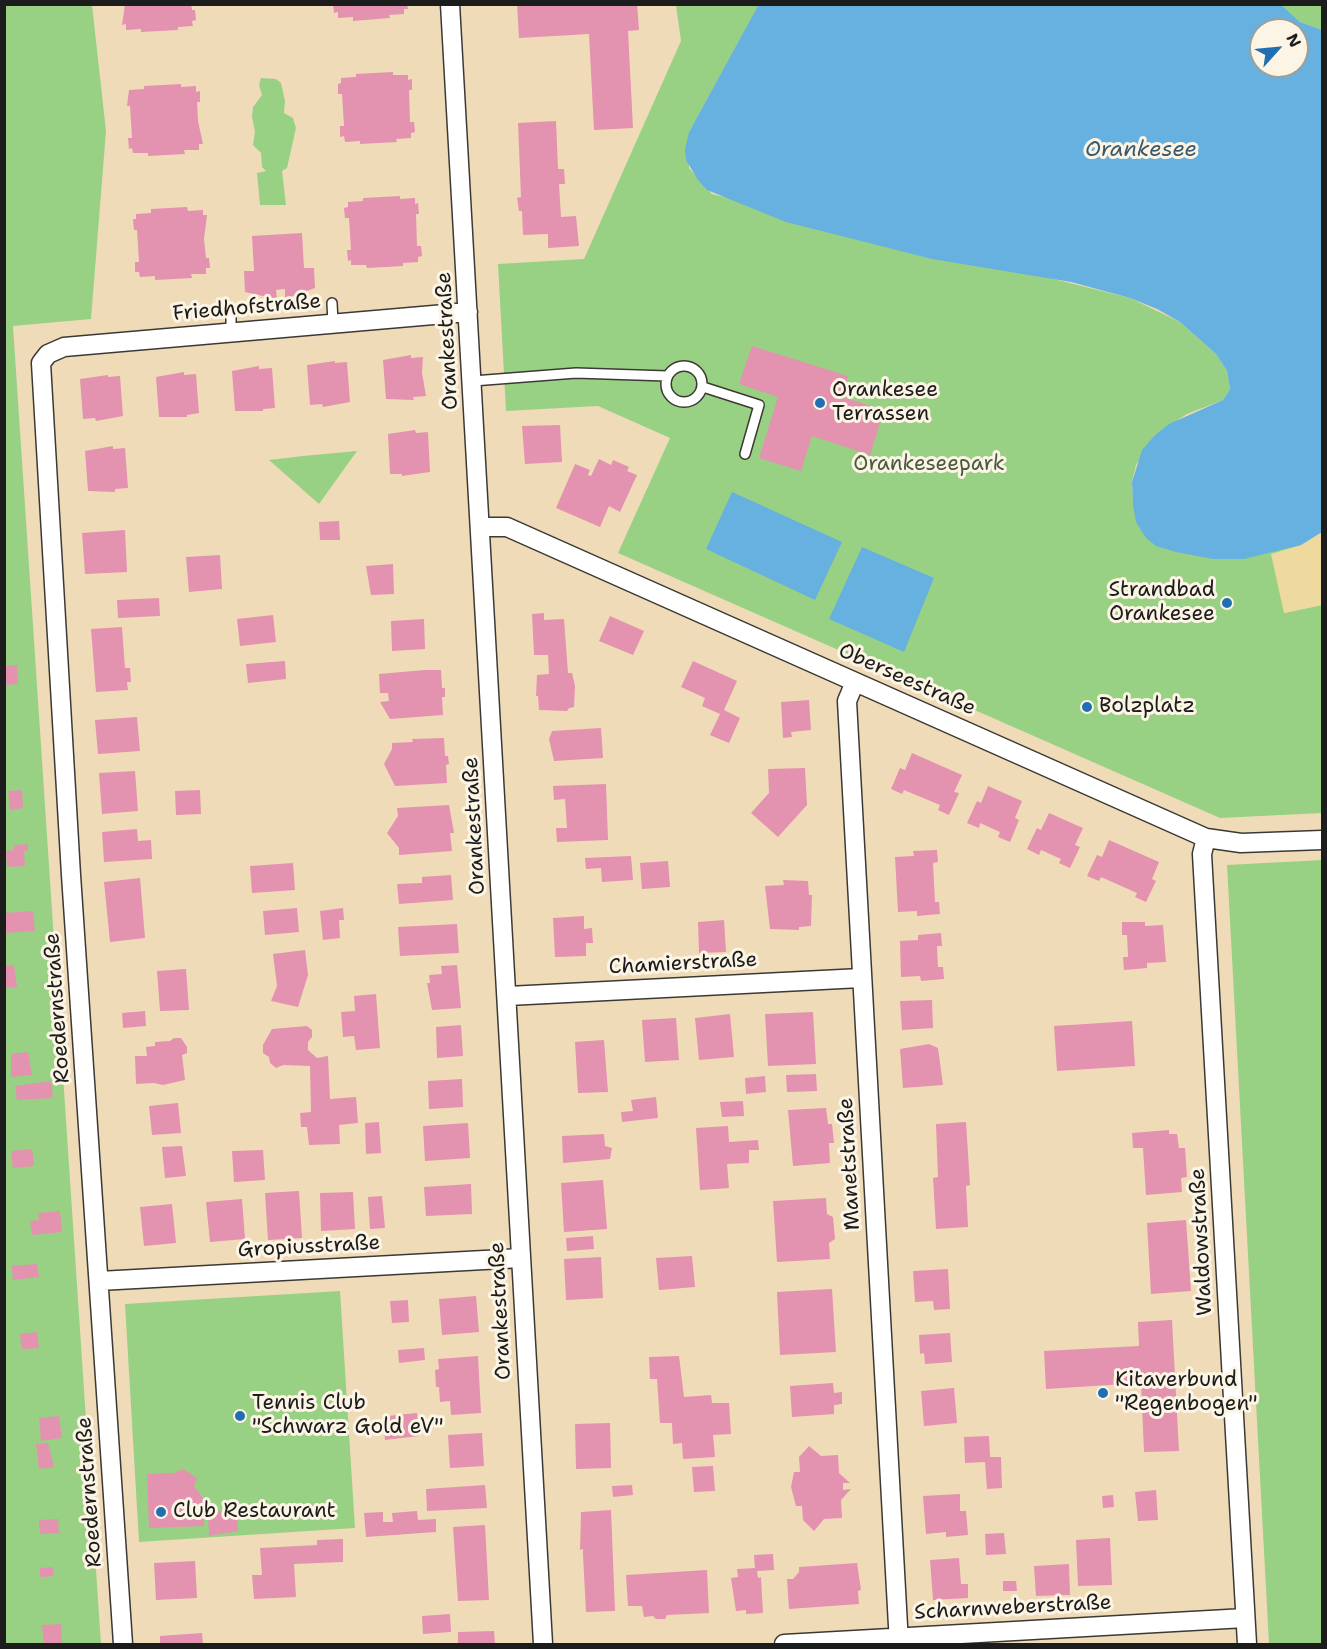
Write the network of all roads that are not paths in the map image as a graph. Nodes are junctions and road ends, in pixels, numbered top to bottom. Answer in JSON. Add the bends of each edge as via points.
{"nodes":[{"id":1,"x":450,"y":4,"type":"edge"},
{"id":2,"x":332,"y":303,"type":"dead end"},
{"id":3,"x":231,"y":311,"type":"dead end"},
{"id":4,"x":468,"y":312,"type":"junction"},
{"id":5,"x":333,"y":323,"type":"junction"},
{"id":6,"x":231,"y":332,"type":"junction"},
{"id":7,"x":40,"y":368,"type":"joint"},
{"id":8,"x":667,"y":376,"type":"junction"},
{"id":9,"x":472,"y":381,"type":"junction"},
{"id":10,"x":703,"y":387,"type":"junction"},
{"id":11,"x":745,"y":454,"type":"dead end"},
{"id":12,"x":481,"y":527,"type":"junction"},
{"id":13,"x":855,"y":682,"type":"junction"},
{"id":14,"x":1206,"y":838,"type":"junction"},
{"id":15,"x":1323,"y":840,"type":"edge"},
{"id":16,"x":861,"y":978,"type":"junction"},
{"id":17,"x":508,"y":996,"type":"junction"},
{"id":18,"x":521,"y":1258,"type":"junction"},
{"id":19,"x":99,"y":1281,"type":"junction"},
{"id":20,"x":1245,"y":1618,"type":"junction"},
{"id":21,"x":899,"y":1641,"type":"edge"},
{"id":22,"x":123,"y":1644,"type":"edge"},
{"id":23,"x":543,"y":1644,"type":"edge"},
{"id":24,"x":784,"y":1644,"type":"edge"},
{"id":25,"x":1247,"y":1644,"type":"edge"}],
"edges":[{"from":1,"to":4,"type":"street","name":"Orankestraße"},
{"from":2,"to":5,"type":"lane"},
{"from":3,"to":6,"type":"lane"},
{"from":4,"to":5,"type":"street","name":"Friedhofstraße"},
{"from":4,"to":9,"type":"street","name":"Orankestraße"},
{"from":5,"to":6,"type":"street","name":"Friedhofstraße"},
{"from":6,"to":7,"type":"street","name":"Friedhofstraße","via":[[64,347],[48,354]]},
{"from":7,"to":19,"type":"street","name":"Roedernstraße"},
{"from":8,"to":9,"type":"lane","via":[[576,373]]},
{"from":8,"to":10,"type":"lane","via":[[681,365],[693,367],[701,375]]},
{"from":8,"to":10,"type":"lane","via":[[666,388],[679,401],[692,400]]},
{"from":9,"to":12,"type":"street","name":"Orankestraße"},
{"from":10,"to":11,"type":"lane","via":[[759,405]]},
{"from":12,"to":13,"type":"street","name":"Oberseestraße","via":[[507,527]]},
{"from":12,"to":17,"type":"street","name":"Orankestraße"},
{"from":13,"to":14,"type":"street","name":"Oberseestraße"},
{"from":13,"to":16,"type":"street","name":"Manetstraße","via":[[847,701]]},
{"from":14,"to":15,"type":"street","name":"Oberseestraße","via":[[1241,843]]},
{"from":14,"to":20,"type":"street","name":"Waldowstraße","via":[[1202,854]]},
{"from":16,"to":17,"type":"street","name":"Chamierstraße"},
{"from":16,"to":21,"type":"street","name":"Manetstraße"},
{"from":17,"to":18,"type":"street","name":"Orankestraße"},
{"from":18,"to":19,"type":"street","name":"Gropiusstraße"},
{"from":18,"to":23,"type":"street","name":"Orankestraße"},
{"from":19,"to":22,"type":"street","name":"Roedernstraße"},
{"from":20,"to":21,"type":"street","name":"Scharnweberstraße"},
{"from":20,"to":25,"type":"street","name":"Waldowstraße"},
{"from":21,"to":24,"type":"street","name":"Scharnweberstraße"}]}
